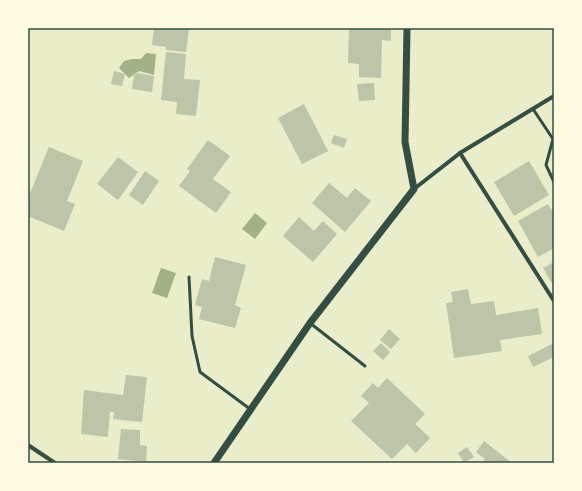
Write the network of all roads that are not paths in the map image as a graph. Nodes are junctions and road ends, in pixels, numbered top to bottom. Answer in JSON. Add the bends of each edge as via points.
{"nodes":[{"id":1,"x":406,"y":28,"type":"edge"},
{"id":2,"x":554,"y":96,"type":"edge"},
{"id":3,"x":533,"y":109,"type":"junction"},
{"id":4,"x":460,"y":153,"type":"junction"},
{"id":5,"x":554,"y":182,"type":"edge"},
{"id":6,"x":414,"y":189,"type":"junction"},
{"id":7,"x":189,"y":277,"type":"dead end"},
{"id":8,"x":554,"y":300,"type":"edge"},
{"id":9,"x":310,"y":323,"type":"junction"},
{"id":10,"x":365,"y":366,"type":"dead end"},
{"id":11,"x":251,"y":410,"type":"junction"},
{"id":12,"x":28,"y":444,"type":"edge"},
{"id":13,"x":54,"y":463,"type":"edge"},
{"id":14,"x":214,"y":463,"type":"edge"}],
"edges":[{"from":1,"to":6,"type":"street","via":[[406,142]]},
{"from":2,"to":3,"type":"street"},
{"from":3,"to":4,"type":"street"},
{"from":3,"to":5,"type":"lane","via":[[553,139],[546,165]]},
{"from":4,"to":6,"type":"street"},
{"from":4,"to":8,"type":"street"},
{"from":6,"to":9,"type":"street"},
{"from":7,"to":11,"type":"lane","via":[[192,336],[200,372]]},
{"from":9,"to":10,"type":"lane"},
{"from":9,"to":11,"type":"street"},
{"from":11,"to":14,"type":"street"},
{"from":12,"to":13,"type":"street"}]}
